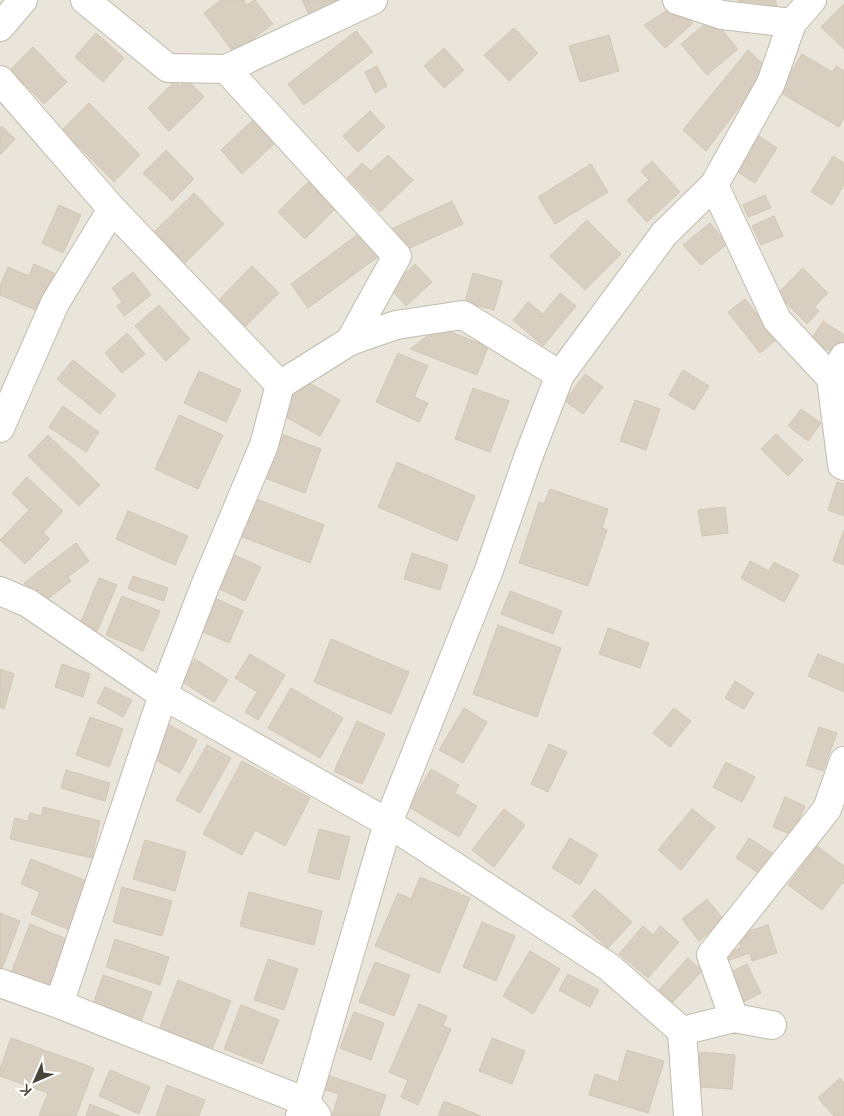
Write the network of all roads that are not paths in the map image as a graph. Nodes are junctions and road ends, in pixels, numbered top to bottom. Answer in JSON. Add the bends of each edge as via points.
{"nodes":[{"id":1,"x":23,"y":0,"type":"edge"},
{"id":2,"x":85,"y":0,"type":"edge"},
{"id":3,"x":373,"y":0,"type":"edge"},
{"id":4,"x":677,"y":0,"type":"edge"},
{"id":5,"x":812,"y":0,"type":"edge"},
{"id":6,"x":792,"y":23,"type":"junction"},
{"id":7,"x":0,"y":27,"type":"edge"},
{"id":8,"x":226,"y":70,"type":"junction"},
{"id":9,"x":0,"y":80,"type":"edge"},
{"id":10,"x":714,"y":185,"type":"junction"},
{"id":11,"x":112,"y":209,"type":"junction"},
{"id":12,"x":350,"y":341,"type":"junction"},
{"id":13,"x":837,"y":368,"type":"edge"},
{"id":14,"x":560,"y":374,"type":"junction"},
{"id":15,"x":280,"y":385,"type":"junction"},
{"id":16,"x":0,"y":428,"type":"edge"},
{"id":17,"x":844,"y":466,"type":"edge"},
{"id":18,"x":0,"y":591,"type":"edge"},
{"id":19,"x":163,"y":695,"type":"junction"},
{"id":20,"x":844,"y":761,"type":"edge"},
{"id":21,"x":388,"y":823,"type":"junction"},
{"id":22,"x":0,"y":983,"type":"edge"},
{"id":23,"x":59,"y":1004,"type":"junction"},
{"id":24,"x":734,"y":1018,"type":"junction"},
{"id":25,"x":772,"y":1025,"type":"dead end"},
{"id":26,"x":682,"y":1031,"type":"junction"},
{"id":27,"x":308,"y":1111,"type":"edge"},
{"id":28,"x":688,"y":1116,"type":"edge"}],
"edges":[{"from":1,"to":7,"type":"street"},
{"from":2,"to":8,"type":"street","via":[[168,68]]},
{"from":3,"to":8,"type":"street"},
{"from":4,"to":6,"type":"street","via":[[722,15]]},
{"from":5,"to":6,"type":"street"},
{"from":6,"to":10,"type":"street","via":[[771,83]]},
{"from":8,"to":12,"type":"street","via":[[397,256]]},
{"from":9,"to":11,"type":"street"},
{"from":10,"to":13,"type":"street","via":[[776,320]]},
{"from":10,"to":14,"type":"street","via":[[664,234]]},
{"from":11,"to":15,"type":"street"},
{"from":11,"to":16,"type":"street","via":[[55,302]]},
{"from":12,"to":14,"type":"street","via":[[396,325],[463,315]]},
{"from":12,"to":15,"type":"street"},
{"from":13,"to":17,"type":"street"},
{"from":14,"to":21,"type":"street","via":[[489,570]]},
{"from":15,"to":19,"type":"street","via":[[264,445]]},
{"from":18,"to":19,"type":"street","via":[[28,603]]},
{"from":19,"to":21,"type":"street"},
{"from":19,"to":23,"type":"street"},
{"from":20,"to":24,"type":"street","via":[[827,809],[711,956]]},
{"from":21,"to":26,"type":"street","via":[[609,967]]},
{"from":21,"to":27,"type":"street"},
{"from":22,"to":23,"type":"street"},
{"from":23,"to":27,"type":"street"},
{"from":24,"to":25,"type":"street"},
{"from":24,"to":26,"type":"street"},
{"from":26,"to":28,"type":"street"}]}
